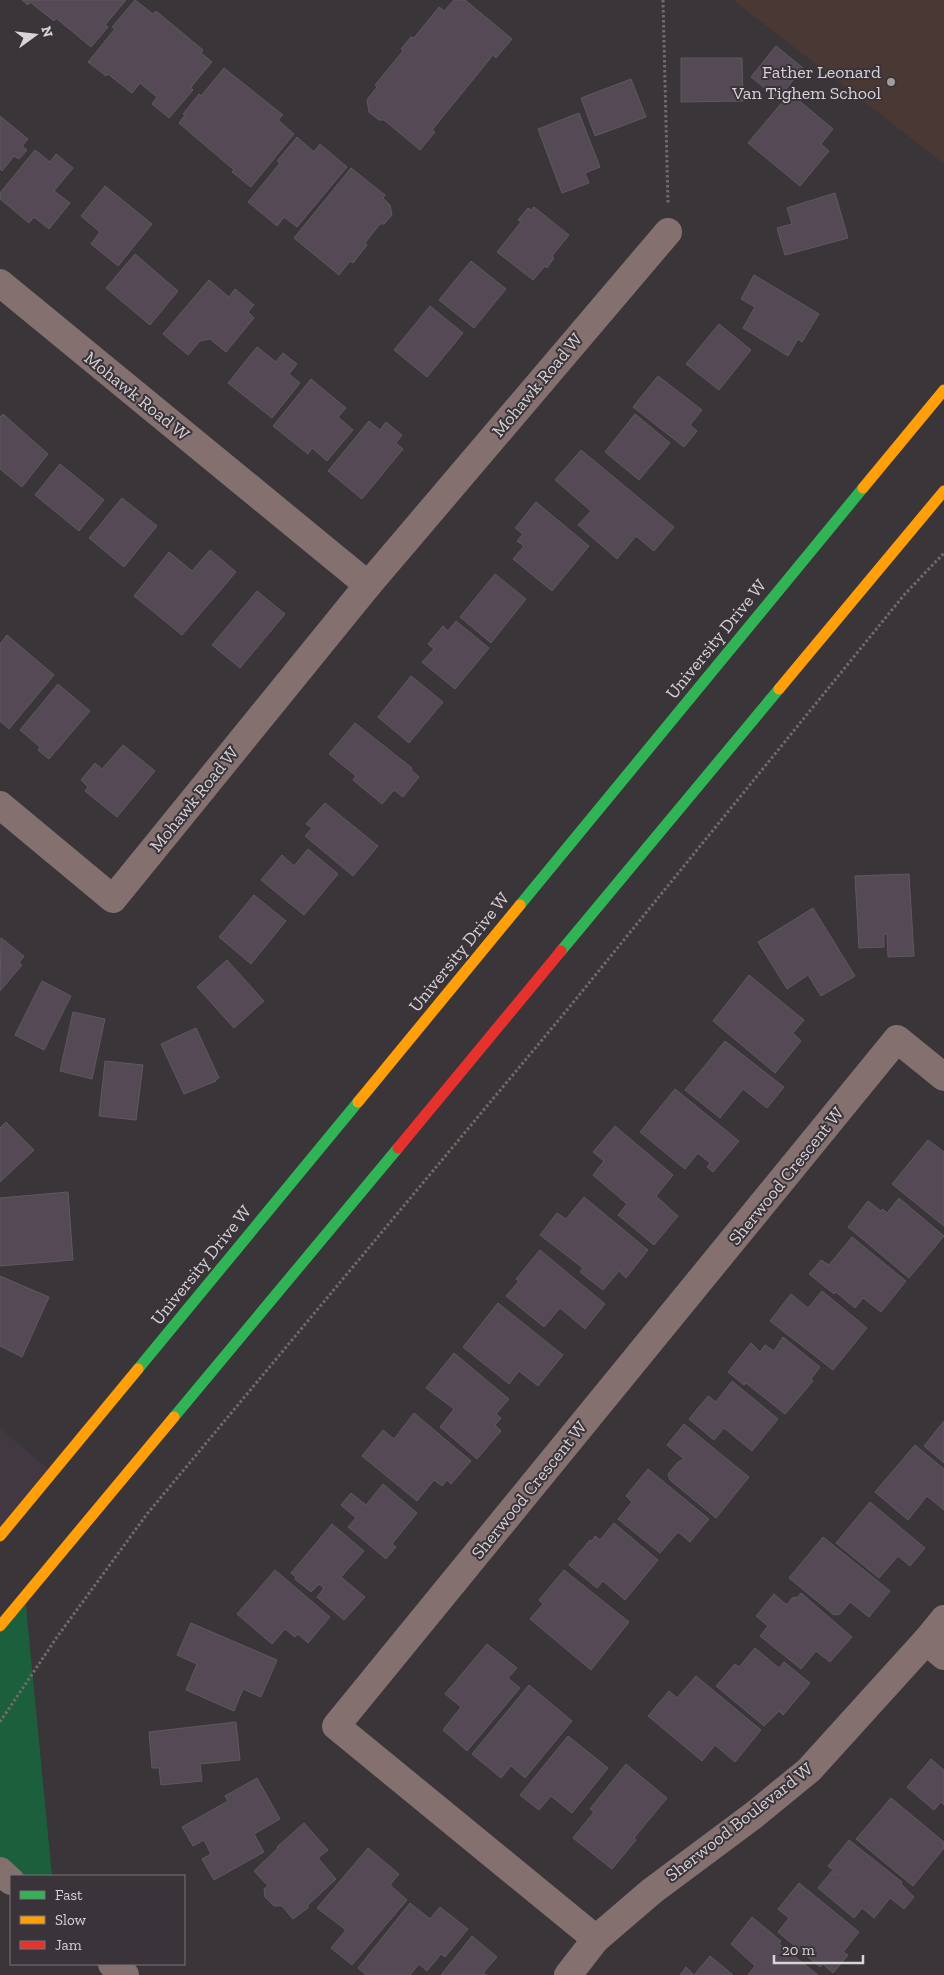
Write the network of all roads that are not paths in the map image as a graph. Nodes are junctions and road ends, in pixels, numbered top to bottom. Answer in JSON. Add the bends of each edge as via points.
{"nodes":[{"id":1,"x":668,"y":232,"type":"road end"},
{"id":2,"x":0,"y":283,"type":"edge"},
{"id":3,"x":944,"y":390,"type":"edge"},
{"id":4,"x":944,"y":491,"type":"edge"},
{"id":5,"x":368,"y":585,"type":"junction"},
{"id":6,"x":0,"y":805,"type":"edge"},
{"id":7,"x":944,"y":1078,"type":"edge"},
{"id":8,"x":0,"y":1536,"type":"edge"},
{"id":9,"x":944,"y":1619,"type":"edge"},
{"id":10,"x":0,"y":1626,"type":"edge"},
{"id":11,"x":935,"y":1649,"type":"edge"},
{"id":12,"x":0,"y":1871,"type":"edge"},
{"id":13,"x":10,"y":1880,"type":"edge"},
{"id":14,"x":596,"y":1940,"type":"junction"},
{"id":15,"x":113,"y":1965,"type":"edge"},
{"id":16,"x":125,"y":1975,"type":"edge"},
{"id":17,"x":568,"y":1975,"type":"edge"}],
"edges":[{"from":1,"to":5,"type":"street","name":"Mohawk Road W"},
{"from":2,"to":5,"type":"street","name":"Mohawk Road W"},
{"from":3,"to":8,"type":"main road","name":"University Drive W"},
{"from":4,"to":10,"type":"main road"},
{"from":5,"to":6,"type":"street","name":"Mohawk Road W","via":[[113,899]]},
{"from":7,"to":14,"type":"street","name":"Sherwood Crescent W","via":[[897,1040],[336,1726]]},
{"from":9,"to":11,"type":"street","name":"Sherwood Boulevard W"},
{"from":11,"to":14,"type":"street","name":"Sherwood Boulevard W","via":[[809,1770],[652,1891]]},
{"from":12,"to":13,"type":"street"},
{"from":14,"to":17,"type":"street","name":"Sherwood Boulevard W"},
{"from":15,"to":16,"type":"street"}]}
